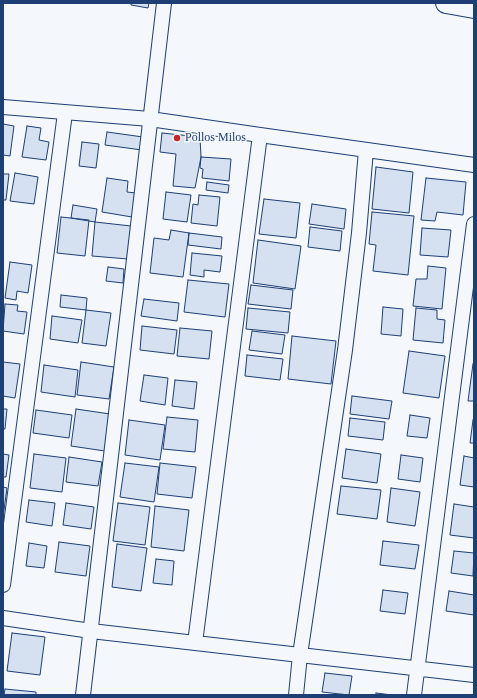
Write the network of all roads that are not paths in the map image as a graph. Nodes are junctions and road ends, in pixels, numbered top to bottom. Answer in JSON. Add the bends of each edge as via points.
{"nodes":[{"id":1,"x":164,"y":3,"type":"edge"},
{"id":2,"x":446,"y":3,"type":"edge"},
{"id":3,"x":474,"y":8,"type":"edge"},
{"id":4,"x":3,"y":107,"type":"edge"},
{"id":5,"x":65,"y":113,"type":"junction"},
{"id":6,"x":150,"y":119,"type":"junction"},
{"id":7,"x":260,"y":136,"type":"junction"},
{"id":8,"x":366,"y":150,"type":"junction"},
{"id":9,"x":474,"y":165,"type":"edge"},
{"id":10,"x":474,"y":224,"type":"edge"},
{"id":11,"x":3,"y":579,"type":"edge"},
{"id":12,"x":3,"y":618,"type":"edge"},
{"id":13,"x":91,"y":631,"type":"junction"},
{"id":14,"x":195,"y":642,"type":"junction"},
{"id":15,"x":300,"y":655,"type":"junction"},
{"id":16,"x":417,"y":668,"type":"junction"},
{"id":17,"x":474,"y":675,"type":"edge"},
{"id":18,"x":83,"y":695,"type":"edge"},
{"id":19,"x":296,"y":695,"type":"edge"},
{"id":20,"x":414,"y":695,"type":"edge"}],
"edges":[{"from":1,"to":6,"type":"street"},
{"from":2,"to":3,"type":"street"},
{"from":4,"to":5,"type":"street"},
{"from":5,"to":6,"type":"street"},
{"from":5,"to":11,"type":"street"},
{"from":6,"to":7,"type":"street"},
{"from":6,"to":13,"type":"street"},
{"from":7,"to":8,"type":"street"},
{"from":7,"to":14,"type":"street"},
{"from":8,"to":9,"type":"street"},
{"from":8,"to":15,"type":"street","via":[[345,350]]},
{"from":10,"to":16,"type":"street"},
{"from":12,"to":13,"type":"street"},
{"from":13,"to":14,"type":"street"},
{"from":13,"to":18,"type":"street"},
{"from":14,"to":15,"type":"street"},
{"from":15,"to":16,"type":"street"},
{"from":15,"to":19,"type":"street"},
{"from":16,"to":17,"type":"street"},
{"from":16,"to":20,"type":"street"}]}
